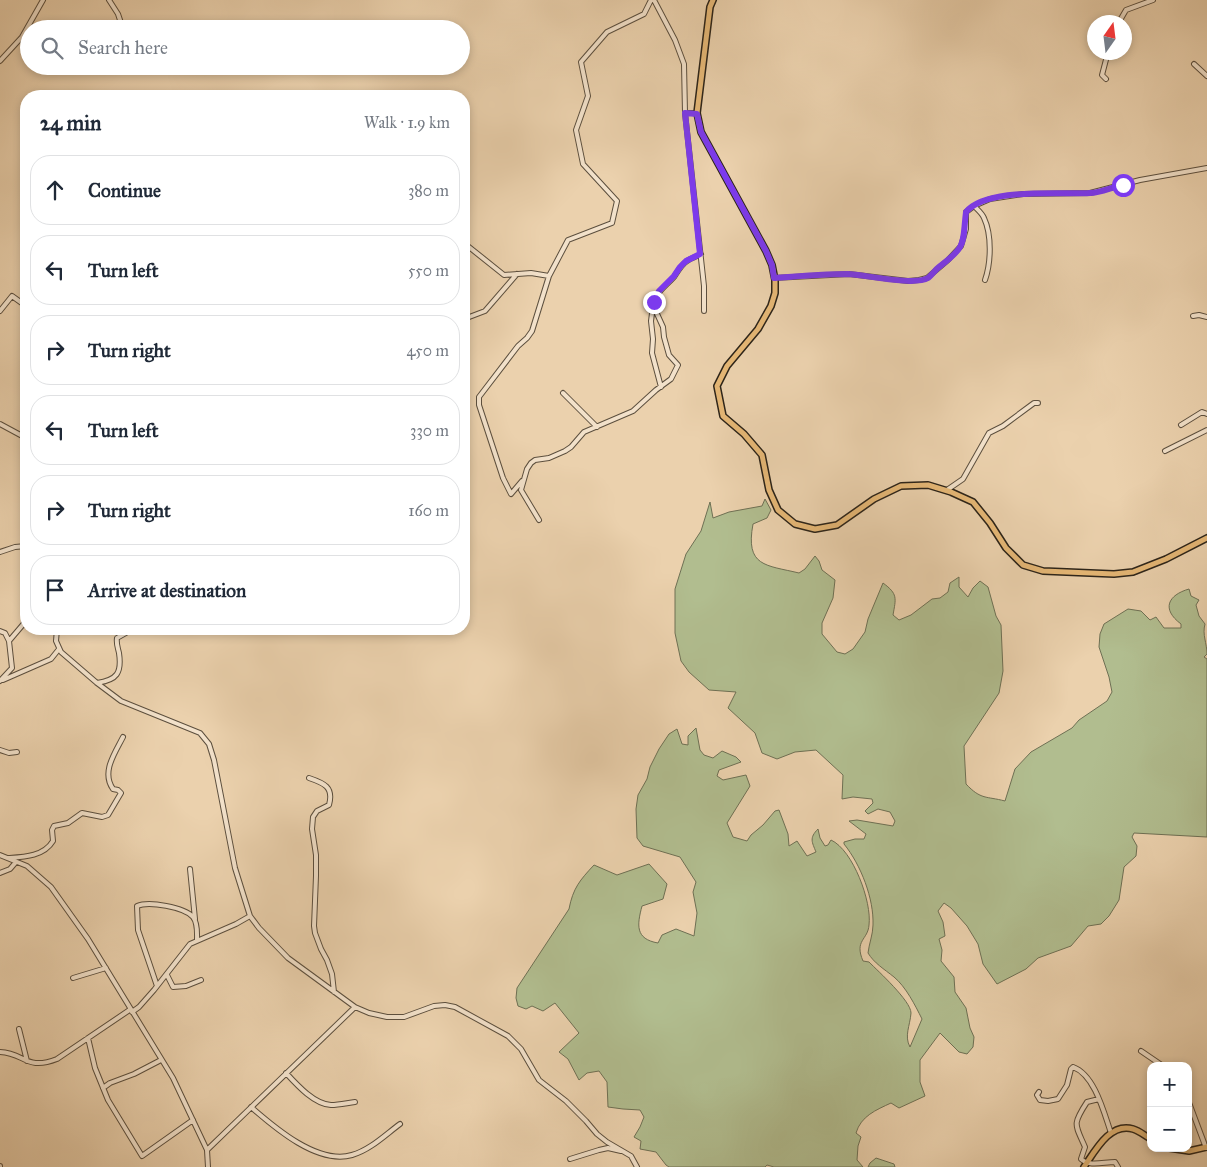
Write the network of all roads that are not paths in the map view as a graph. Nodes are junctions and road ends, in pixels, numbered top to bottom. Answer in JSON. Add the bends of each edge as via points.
{"nodes":[{"id":1,"x":43,"y":0,"type":"edge"},
{"id":2,"x":109,"y":0,"type":"edge"},
{"id":3,"x":652,"y":0,"type":"edge"},
{"id":4,"x":713,"y":0,"type":"edge"},
{"id":5,"x":1153,"y":0,"type":"edge"},
{"id":6,"x":1124,"y":15,"type":"edge"},
{"id":7,"x":32,"y":20,"type":"edge"},
{"id":8,"x":120,"y":20,"type":"edge"},
{"id":9,"x":20,"y":39,"type":"edge"},
{"id":10,"x":1106,"y":60,"type":"edge"},
{"id":11,"x":0,"y":61,"type":"edge"},
{"id":12,"x":1194,"y":64,"type":"dead end"},
{"id":13,"x":1207,"y":76,"type":"edge"},
{"id":14,"x":1106,"y":79,"type":"dead end"},
{"id":15,"x":685,"y":113,"type":"junction"},
{"id":16,"x":697,"y":114,"type":"junction"},
{"id":17,"x":1207,"y":168,"type":"edge"},
{"id":18,"x":974,"y":206,"type":"junction"},
{"id":19,"x":470,"y":248,"type":"edge"},
{"id":20,"x":700,"y":254,"type":"junction"},
{"id":21,"x":517,"y":274,"type":"junction"},
{"id":22,"x":549,"y":276,"type":"junction"},
{"id":23,"x":774,"y":278,"type":"junction"},
{"id":24,"x":986,"y":280,"type":"dead end"},
{"id":25,"x":20,"y":302,"type":"edge"},
{"id":26,"x":653,"y":305,"type":"junction"},
{"id":27,"x":0,"y":311,"type":"edge"},
{"id":28,"x":704,"y":311,"type":"dead end"},
{"id":29,"x":1193,"y":316,"type":"dead end"},
{"id":30,"x":470,"y":317,"type":"edge"},
{"id":31,"x":1207,"y":317,"type":"edge"},
{"id":32,"x":658,"y":380,"type":"junction"},
{"id":33,"x":661,"y":387,"type":"junction"},
{"id":34,"x":656,"y":390,"type":"junction"},
{"id":35,"x":563,"y":393,"type":"dead end"},
{"id":36,"x":1038,"y":403,"type":"dead end"},
{"id":37,"x":1207,"y":414,"type":"edge"},
{"id":38,"x":1,"y":425,"type":"edge"},
{"id":39,"x":1181,"y":425,"type":"dead end"},
{"id":40,"x":597,"y":427,"type":"junction"},
{"id":41,"x":1207,"y":430,"type":"edge"},
{"id":42,"x":20,"y":435,"type":"edge"},
{"id":43,"x":1165,"y":451,"type":"dead end"},
{"id":44,"x":523,"y":479,"type":"junction"},
{"id":45,"x":947,"y":490,"type":"junction"},
{"id":46,"x":539,"y":520,"type":"dead end"},
{"id":47,"x":1207,"y":538,"type":"edge"},
{"id":48,"x":20,"y":547,"type":"edge"},
{"id":49,"x":0,"y":552,"type":"edge"},
{"id":50,"x":20,"y":628,"type":"edge"},
{"id":51,"x":0,"y":631,"type":"edge"},
{"id":52,"x":56,"y":635,"type":"edge"},
{"id":53,"x":122,"y":635,"type":"edge"},
{"id":54,"x":9,"y":641,"type":"junction"},
{"id":55,"x":59,"y":649,"type":"junction"},
{"id":56,"x":0,"y":681,"type":"edge"},
{"id":57,"x":97,"y":683,"type":"junction"},
{"id":58,"x":123,"y":737,"type":"dead end"},
{"id":59,"x":0,"y":750,"type":"edge"},
{"id":60,"x":17,"y":752,"type":"dead end"},
{"id":61,"x":309,"y":778,"type":"dead end"},
{"id":62,"x":0,"y":855,"type":"edge"},
{"id":63,"x":7,"y":858,"type":"junction"},
{"id":64,"x":16,"y":862,"type":"junction"},
{"id":65,"x":190,"y":869,"type":"dead end"},
{"id":66,"x":0,"y":873,"type":"edge"},
{"id":67,"x":250,"y":916,"type":"junction"},
{"id":68,"x":195,"y":919,"type":"junction"},
{"id":69,"x":197,"y":940,"type":"junction"},
{"id":70,"x":106,"y":968,"type":"junction"},
{"id":71,"x":167,"y":975,"type":"junction"},
{"id":72,"x":73,"y":978,"type":"dead end"},
{"id":73,"x":201,"y":980,"type":"dead end"},
{"id":74,"x":157,"y":986,"type":"junction"},
{"id":75,"x":334,"y":992,"type":"junction"},
{"id":76,"x":355,"y":1007,"type":"junction"},
{"id":77,"x":131,"y":1011,"type":"junction"},
{"id":78,"x":19,"y":1029,"type":"dead end"},
{"id":79,"x":88,"y":1038,"type":"junction"},
{"id":80,"x":0,"y":1052,"type":"edge"},
{"id":81,"x":1141,"y":1052,"type":"dead end"},
{"id":82,"x":161,"y":1060,"type":"junction"},
{"id":83,"x":27,"y":1061,"type":"junction"},
{"id":84,"x":1157,"y":1062,"type":"edge"},
{"id":85,"x":286,"y":1074,"type":"junction"},
{"id":86,"x":103,"y":1088,"type":"junction"},
{"id":87,"x":1039,"y":1092,"type":"dead end"},
{"id":88,"x":1099,"y":1099,"type":"junction"},
{"id":89,"x":355,"y":1102,"type":"dead end"},
{"id":90,"x":251,"y":1107,"type":"junction"},
{"id":91,"x":1191,"y":1107,"type":"edge"},
{"id":92,"x":193,"y":1120,"type":"junction"},
{"id":93,"x":400,"y":1124,"type":"dead end"},
{"id":94,"x":1111,"y":1133,"type":"junction"},
{"id":95,"x":1147,"y":1136,"type":"edge"},
{"id":96,"x":607,"y":1142,"type":"junction"},
{"id":97,"x":608,"y":1148,"type":"junction"},
{"id":98,"x":1206,"y":1148,"type":"edge"},
{"id":99,"x":207,"y":1150,"type":"junction"},
{"id":100,"x":1192,"y":1151,"type":"edge"},
{"id":101,"x":623,"y":1152,"type":"junction"},
{"id":102,"x":570,"y":1159,"type":"dead end"},
{"id":103,"x":1086,"y":1165,"type":"edge"},
{"id":104,"x":208,"y":1167,"type":"edge"},
{"id":105,"x":637,"y":1167,"type":"edge"},
{"id":106,"x":1118,"y":1167,"type":"edge"}],
"edges":[{"from":1,"to":7,"type":"street"},
{"from":2,"to":8,"type":"street"},
{"from":3,"to":15,"type":"street","via":[[675,40],[684,64]]},
{"from":3,"to":22,"type":"street","via":[[644,14],[607,32],[581,62],[588,96],[576,130],[583,164],[617,201],[612,223],[568,240]]},
{"from":4,"to":16,"type":"main road"},
{"from":5,"to":6,"type":"street","via":[[1126,10]]},
{"from":9,"to":11,"type":"street"},
{"from":10,"to":14,"type":"street","via":[[1102,75]]},
{"from":12,"to":13,"type":"street"},
{"from":15,"to":16,"type":"street"},
{"from":15,"to":20,"type":"street"},
{"from":16,"to":23,"type":"main road","via":[[701,132],[766,251]]},
{"from":17,"to":18,"type":"street","via":[[1090,193],[1023,194],[990,199]]},
{"from":18,"to":23,"type":"street","via":[[966,212],[962,246],[928,278],[908,281],[849,274]]},
{"from":18,"to":24,"type":"street","via":[[983,216],[987,233],[990,263]]},
{"from":19,"to":21,"type":"street","via":[[504,276]]},
{"from":20,"to":26,"type":"street","via":[[680,267],[659,291]]},
{"from":20,"to":28,"type":"street"},
{"from":21,"to":22,"type":"street"},
{"from":21,"to":30,"type":"street","via":[[485,311]]},
{"from":22,"to":44,"type":"street","via":[[532,331],[480,397],[479,405],[511,494]]},
{"from":23,"to":45,"type":"main road","via":[[775,293],[767,316],[726,366],[717,386],[723,416],[762,455],[769,490],[778,510],[795,524],[815,529],[837,525],[874,499],[901,486],[928,485]]},
{"from":25,"to":27,"type":"street","via":[[12,296]]},
{"from":26,"to":32,"type":"street","via":[[652,353]]},
{"from":26,"to":33,"type":"street","via":[[663,327],[669,355],[678,365],[672,378]]},
{"from":29,"to":31,"type":"street"},
{"from":32,"to":33,"type":"street"},
{"from":32,"to":34,"type":"street"},
{"from":33,"to":34,"type":"street"},
{"from":34,"to":40,"type":"street","via":[[632,412]]},
{"from":35,"to":40,"type":"street"},
{"from":36,"to":45,"type":"street","via":[[989,433],[963,479]]},
{"from":37,"to":39,"type":"street","via":[[1202,412]]},
{"from":38,"to":42,"type":"street"},
{"from":40,"to":44,"type":"street","via":[[584,432],[565,451],[535,460],[528,466]]},
{"from":41,"to":43,"type":"street"},
{"from":44,"to":46,"type":"street","via":[[522,494]]},
{"from":45,"to":47,"type":"main road","via":[[973,502],[1006,548],[1023,565],[1043,571],[1133,572]]},
{"from":48,"to":49,"type":"street"},
{"from":50,"to":54,"type":"street"},
{"from":51,"to":54,"type":"street"},
{"from":52,"to":55,"type":"street"},
{"from":53,"to":57,"type":"street","via":[[116,642],[118,674],[112,680]]},
{"from":54,"to":56,"type":"street","via":[[12,668]]},
{"from":55,"to":56,"type":"street","via":[[51,658]]},
{"from":55,"to":57,"type":"street"},
{"from":57,"to":67,"type":"street","via":[[121,701],[200,733],[209,744],[235,868]]},
{"from":58,"to":63,"type":"street","via":[[108,767],[112,788],[121,793],[108,815],[82,813],[68,823],[54,826],[53,841],[44,851]]},
{"from":59,"to":60,"type":"street"},
{"from":61,"to":75,"type":"street","via":[[323,782],[331,797],[329,804],[313,817],[312,829],[316,855],[315,933],[328,960]]},
{"from":62,"to":63,"type":"street"},
{"from":63,"to":64,"type":"street"},
{"from":64,"to":66,"type":"street"},
{"from":64,"to":70,"type":"street","via":[[27,866],[51,887]]},
{"from":65,"to":68,"type":"street"},
{"from":67,"to":69,"type":"street"},
{"from":67,"to":75,"type":"street","via":[[288,958]]},
{"from":68,"to":69,"type":"street"},
{"from":68,"to":74,"type":"street","via":[[160,905],[147,903],[137,906],[138,930]]},
{"from":69,"to":71,"type":"street","via":[[190,944]]},
{"from":70,"to":72,"type":"street"},
{"from":70,"to":77,"type":"street"},
{"from":71,"to":73,"type":"street","via":[[173,987]]},
{"from":71,"to":74,"type":"street"},
{"from":74,"to":77,"type":"street","via":[[139,1007]]},
{"from":75,"to":76,"type":"street"},
{"from":76,"to":85,"type":"street"},
{"from":76,"to":96,"type":"street","via":[[387,1017],[404,1017],[434,1006],[455,1007],[508,1036],[521,1050],[539,1080],[566,1101]]},
{"from":77,"to":79,"type":"street"},
{"from":77,"to":82,"type":"street"},
{"from":78,"to":83,"type":"street"},
{"from":79,"to":83,"type":"street","via":[[44,1064]]},
{"from":79,"to":86,"type":"street"},
{"from":80,"to":83,"type":"street"},
{"from":81,"to":84,"type":"street"},
{"from":82,"to":86,"type":"street"},
{"from":82,"to":92,"type":"street"},
{"from":85,"to":89,"type":"street","via":[[325,1104]]},
{"from":85,"to":90,"type":"street"},
{"from":86,"to":92,"type":"street","via":[[142,1156]]},
{"from":87,"to":88,"type":"street","via":[[1040,1100],[1058,1099],[1073,1067],[1094,1088]]},
{"from":88,"to":94,"type":"street"},
{"from":88,"to":103,"type":"street","via":[[1087,1102],[1076,1126],[1085,1147],[1081,1159]]},
{"from":90,"to":93,"type":"street","via":[[288,1136],[324,1155],[336,1157],[363,1150]]},
{"from":90,"to":99,"type":"street"},
{"from":91,"to":98,"type":"street"},
{"from":92,"to":99,"type":"street"},
{"from":94,"to":95,"type":"main road","via":[[1128,1128]]},
{"from":94,"to":103,"type":"main road"},
{"from":96,"to":97,"type":"street"},
{"from":96,"to":101,"type":"street"},
{"from":97,"to":101,"type":"street"},
{"from":97,"to":102,"type":"street"},
{"from":98,"to":100,"type":"main road"},
{"from":99,"to":104,"type":"street"},
{"from":101,"to":105,"type":"street","via":[[631,1156]]},
{"from":103,"to":106,"type":"street","via":[[1115,1162]]}]}
